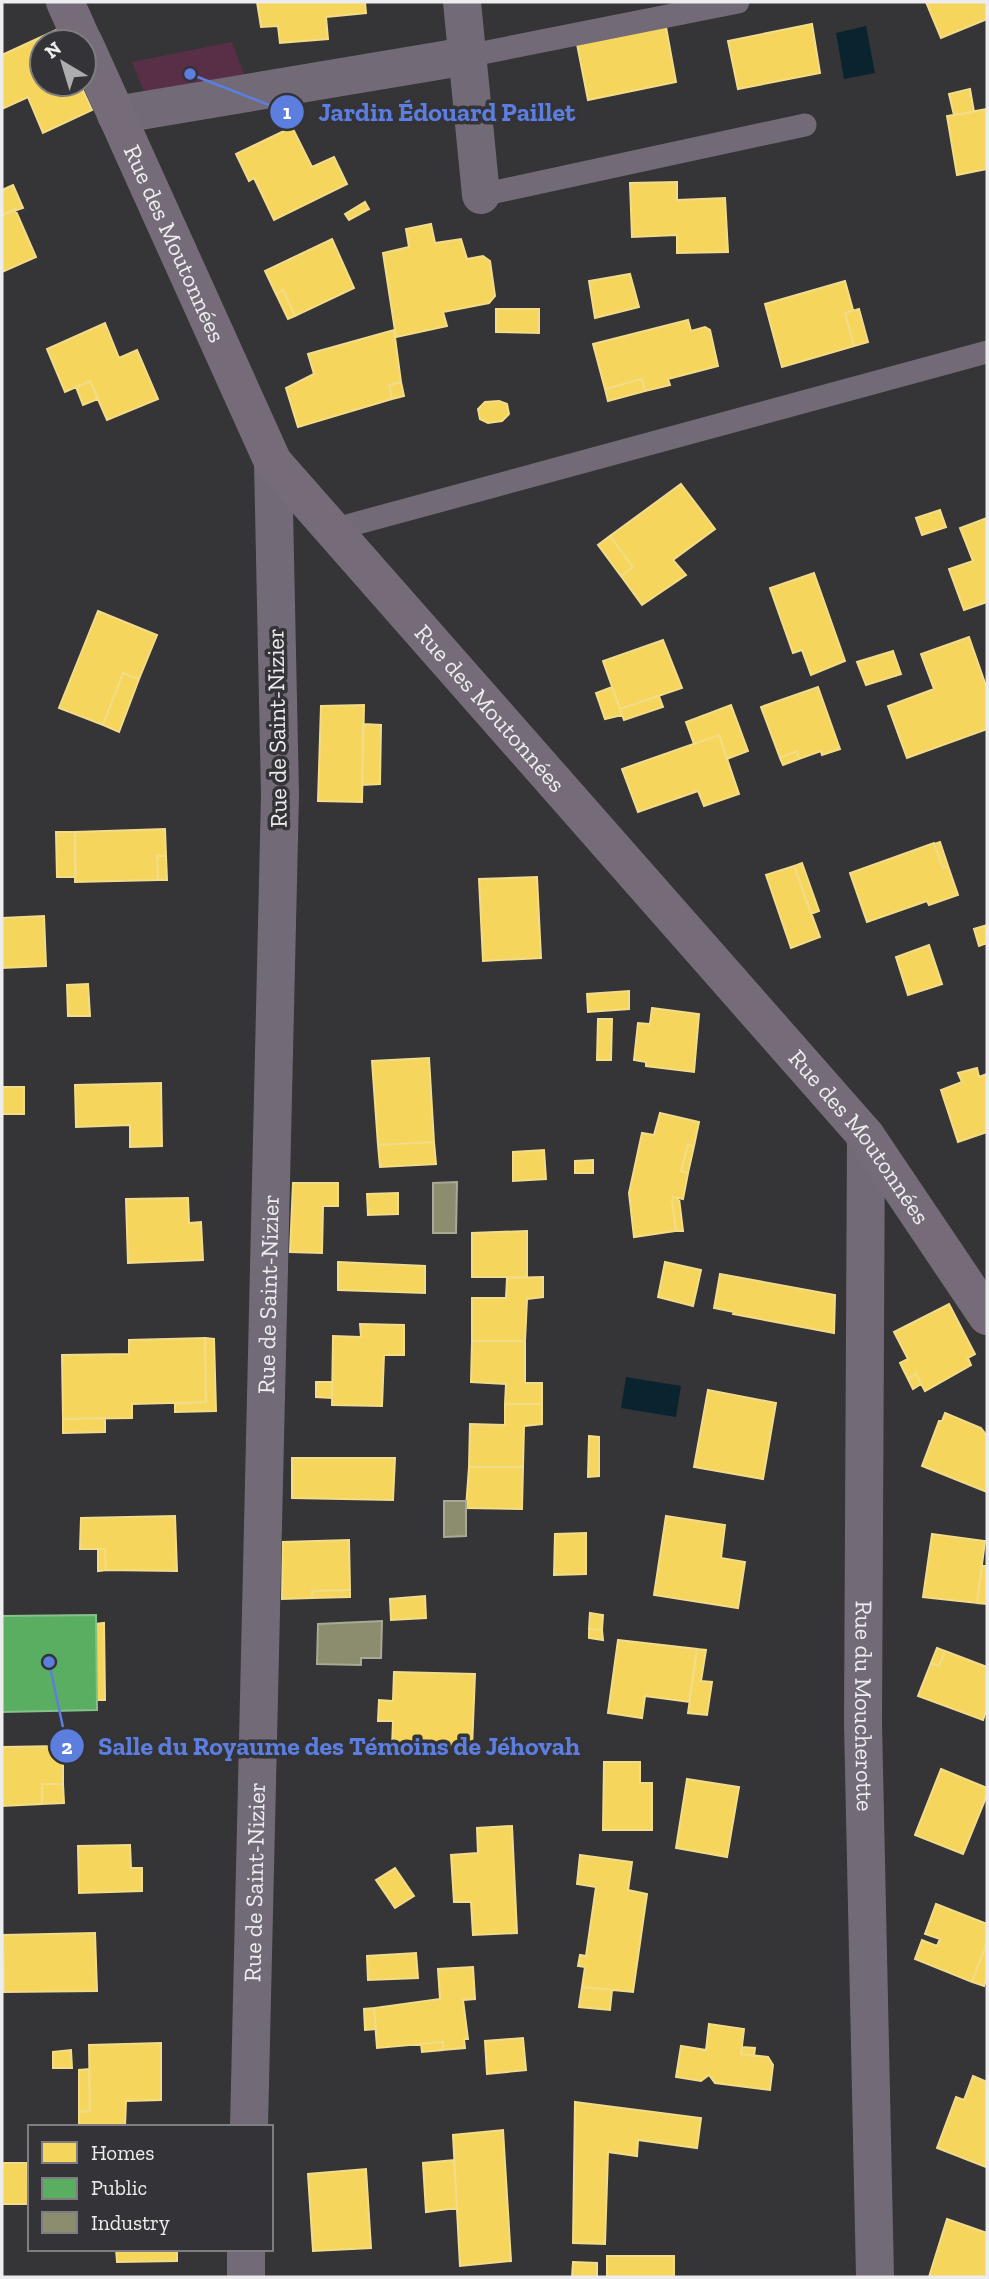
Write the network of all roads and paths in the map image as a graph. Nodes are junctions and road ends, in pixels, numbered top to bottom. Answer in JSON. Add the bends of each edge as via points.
{"nodes":[{"id":1,"x":65,"y":2,"type":"edge"},
{"id":2,"x":462,"y":2,"type":"edge"},
{"id":3,"x":738,"y":2,"type":"edge"},
{"id":4,"x":77,"y":28,"type":"edge"},
{"id":5,"x":467,"y":56,"type":"junction"},
{"id":6,"x":98,"y":74,"type":"edge"},
{"id":7,"x":116,"y":115,"type":"junction"},
{"id":8,"x":804,"y":125,"type":"dead end"},
{"id":9,"x":481,"y":195,"type":"joint"},
{"id":10,"x":987,"y":352,"type":"edge"},
{"id":11,"x":273,"y":462,"type":"junction"},
{"id":12,"x":332,"y":530,"type":"junction"},
{"id":13,"x":866,"y":1136,"type":"junction"},
{"id":14,"x":987,"y":1316,"type":"edge"},
{"id":15,"x":249,"y":2125,"type":"edge"},
{"id":16,"x":246,"y":2251,"type":"edge"},
{"id":17,"x":246,"y":2277,"type":"edge"},
{"id":18,"x":875,"y":2277,"type":"edge"}],
"edges":[{"from":1,"to":4,"type":"street","name":"Rue des Moutonnées"},
{"from":2,"to":5,"type":"street"},
{"from":3,"to":5,"type":"lane"},
{"from":5,"to":7,"type":"street"},
{"from":5,"to":9,"type":"street"},
{"from":6,"to":7,"type":"street","name":"Rue des Moutonnées"},
{"from":7,"to":11,"type":"street","name":"Rue des Moutonnées"},
{"from":8,"to":9,"type":"lane"},
{"from":10,"to":12,"type":"lane"},
{"from":11,"to":12,"type":"street","name":"Rue des Moutonnées"},
{"from":11,"to":15,"type":"street","name":"Rue de Saint-Nizier","via":[[280,795]]},
{"from":12,"to":13,"type":"street","name":"Rue des Moutonnées"},
{"from":13,"to":14,"type":"street","name":"Rue des Moutonnées"},
{"from":13,"to":18,"type":"street","name":"Rue du Moucherotte","via":[[863,1723]]},
{"from":16,"to":17,"type":"street"}]}
